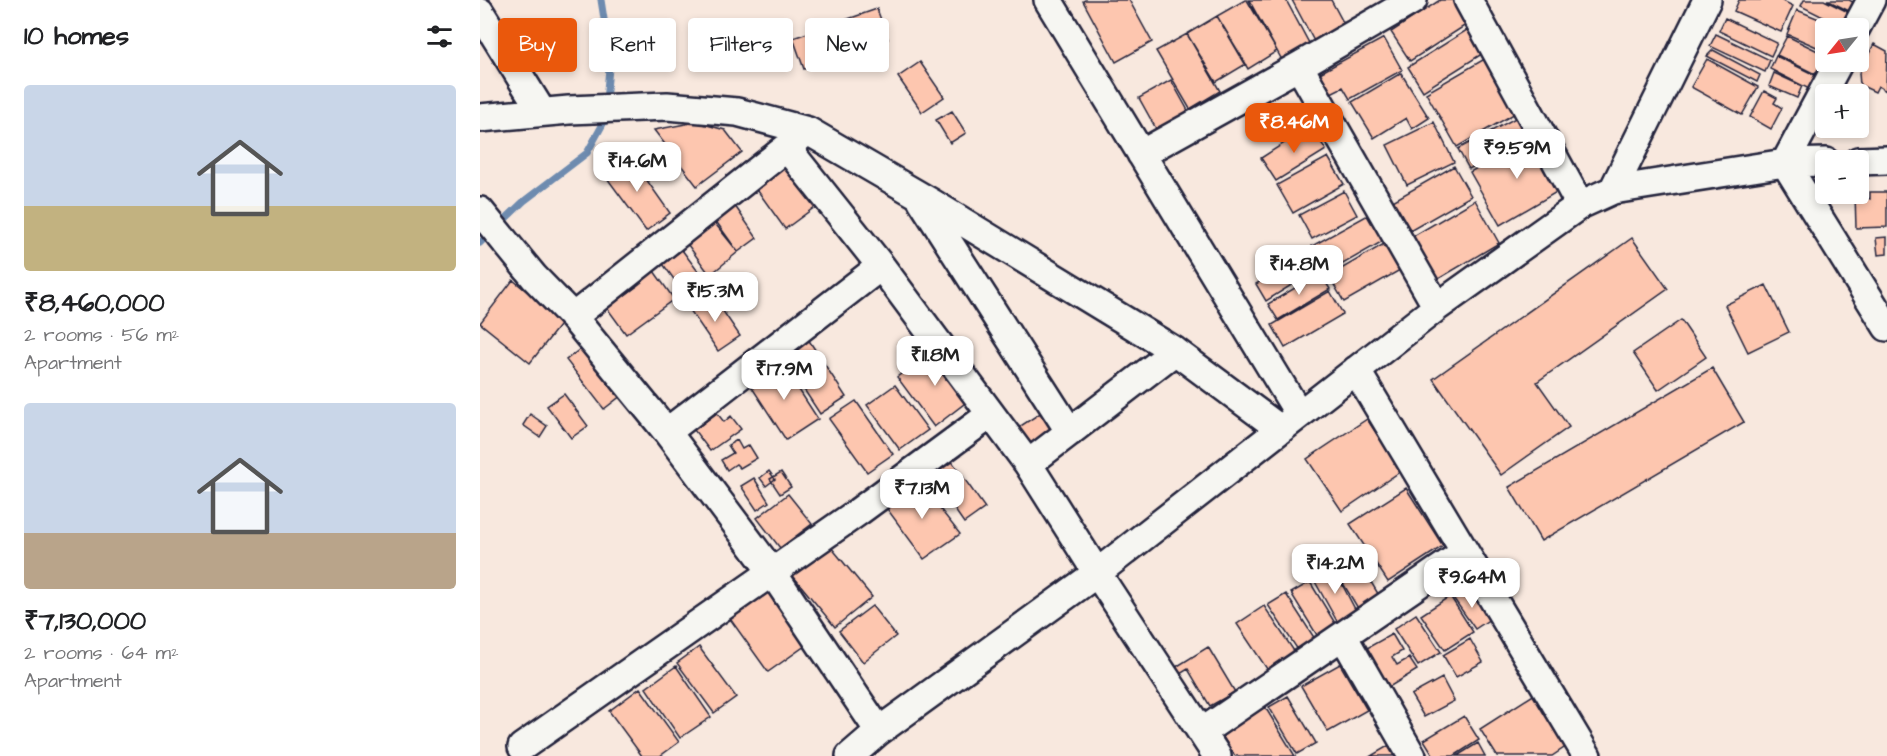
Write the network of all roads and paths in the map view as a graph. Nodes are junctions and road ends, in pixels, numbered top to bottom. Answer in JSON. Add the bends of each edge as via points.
{"nodes":[{"id":1,"x":1048,"y":0,"type":"edge"},
{"id":2,"x":1413,"y":0,"type":"edge"},
{"id":3,"x":1468,"y":0,"type":"edge"},
{"id":4,"x":1707,"y":0,"type":"edge"},
{"id":5,"x":1871,"y":0,"type":"edge"},
{"id":6,"x":480,"y":12,"type":"edge"},
{"id":7,"x":1861,"y":18,"type":"edge"},
{"id":8,"x":1299,"y":66,"type":"junction"},
{"id":9,"x":1834,"y":72,"type":"edge"},
{"id":10,"x":542,"y":112,"type":"junction"},
{"id":11,"x":480,"y":118,"type":"edge"},
{"id":12,"x":808,"y":131,"type":"junction"},
{"id":13,"x":787,"y":147,"type":"junction"},
{"id":14,"x":1141,"y":154,"type":"junction"},
{"id":15,"x":1887,"y":160,"type":"edge"},
{"id":16,"x":1869,"y":161,"type":"edge"},
{"id":17,"x":1815,"y":162,"type":"edge"},
{"id":18,"x":1785,"y":163,"type":"junction"},
{"id":19,"x":1612,"y":190,"type":"junction"},
{"id":20,"x":919,"y":196,"type":"junction"},
{"id":21,"x":1580,"y":205,"type":"junction"},
{"id":22,"x":480,"y":211,"type":"edge"},
{"id":23,"x":881,"y":266,"type":"junction"},
{"id":24,"x":1437,"y":307,"type":"junction"},
{"id":25,"x":573,"y":317,"type":"junction"},
{"id":26,"x":1887,"y":327,"type":"edge"},
{"id":27,"x":1175,"y":351,"type":"junction"},
{"id":28,"x":1356,"y":370,"type":"junction"},
{"id":29,"x":991,"y":414,"type":"junction"},
{"id":30,"x":1290,"y":421,"type":"junction"},
{"id":31,"x":667,"y":432,"type":"junction"},
{"id":32,"x":1070,"y":432,"type":"junction"},
{"id":33,"x":1028,"y":464,"type":"junction"},
{"id":34,"x":1465,"y":552,"type":"junction"},
{"id":35,"x":772,"y":572,"type":"junction"},
{"id":36,"x":1097,"y":573,"type":"junction"},
{"id":37,"x":1343,"y":636,"type":"junction"},
{"id":38,"x":879,"y":731,"type":"junction"},
{"id":39,"x":1202,"y":732,"type":"junction"},
{"id":40,"x":522,"y":747,"type":"dead end"},
{"id":41,"x":850,"y":756,"type":"edge"},
{"id":42,"x":1217,"y":756,"type":"edge"},
{"id":43,"x":1412,"y":756,"type":"edge"},
{"id":44,"x":1587,"y":756,"type":"edge"}],
"edges":[{"from":1,"to":14,"type":"street"},
{"from":2,"to":8,"type":"street"},
{"from":3,"to":21,"type":"street"},
{"from":4,"to":19,"type":"street"},
{"from":5,"to":7,"type":"street"},
{"from":6,"to":10,"type":"street"},
{"from":8,"to":14,"type":"street"},
{"from":8,"to":24,"type":"street"},
{"from":9,"to":18,"type":"street"},
{"from":10,"to":11,"type":"street"},
{"from":10,"to":12,"type":"street","via":[[667,106],[737,112]]},
{"from":12,"to":13,"type":"street"},
{"from":12,"to":20,"type":"street"},
{"from":13,"to":23,"type":"street"},
{"from":13,"to":25,"type":"street"},
{"from":14,"to":30,"type":"street"},
{"from":15,"to":16,"type":"street"},
{"from":17,"to":18,"type":"street"},
{"from":18,"to":19,"type":"street"},
{"from":18,"to":26,"type":"street"},
{"from":19,"to":21,"type":"street"},
{"from":20,"to":27,"type":"street"},
{"from":20,"to":32,"type":"street"},
{"from":21,"to":24,"type":"street"},
{"from":22,"to":25,"type":"street"},
{"from":23,"to":29,"type":"street"},
{"from":23,"to":31,"type":"street"},
{"from":24,"to":28,"type":"street"},
{"from":25,"to":31,"type":"street"},
{"from":27,"to":30,"type":"street"},
{"from":27,"to":32,"type":"street"},
{"from":28,"to":30,"type":"street"},
{"from":28,"to":34,"type":"street"},
{"from":29,"to":33,"type":"street"},
{"from":29,"to":35,"type":"street"},
{"from":30,"to":36,"type":"street"},
{"from":31,"to":35,"type":"street"},
{"from":32,"to":33,"type":"street"},
{"from":33,"to":36,"type":"street"},
{"from":34,"to":37,"type":"street"},
{"from":34,"to":44,"type":"street"},
{"from":35,"to":38,"type":"street"},
{"from":35,"to":40,"type":"street"},
{"from":36,"to":38,"type":"street"},
{"from":36,"to":39,"type":"street"},
{"from":37,"to":39,"type":"street"},
{"from":37,"to":43,"type":"street"},
{"from":38,"to":41,"type":"street"},
{"from":39,"to":42,"type":"street"}]}
